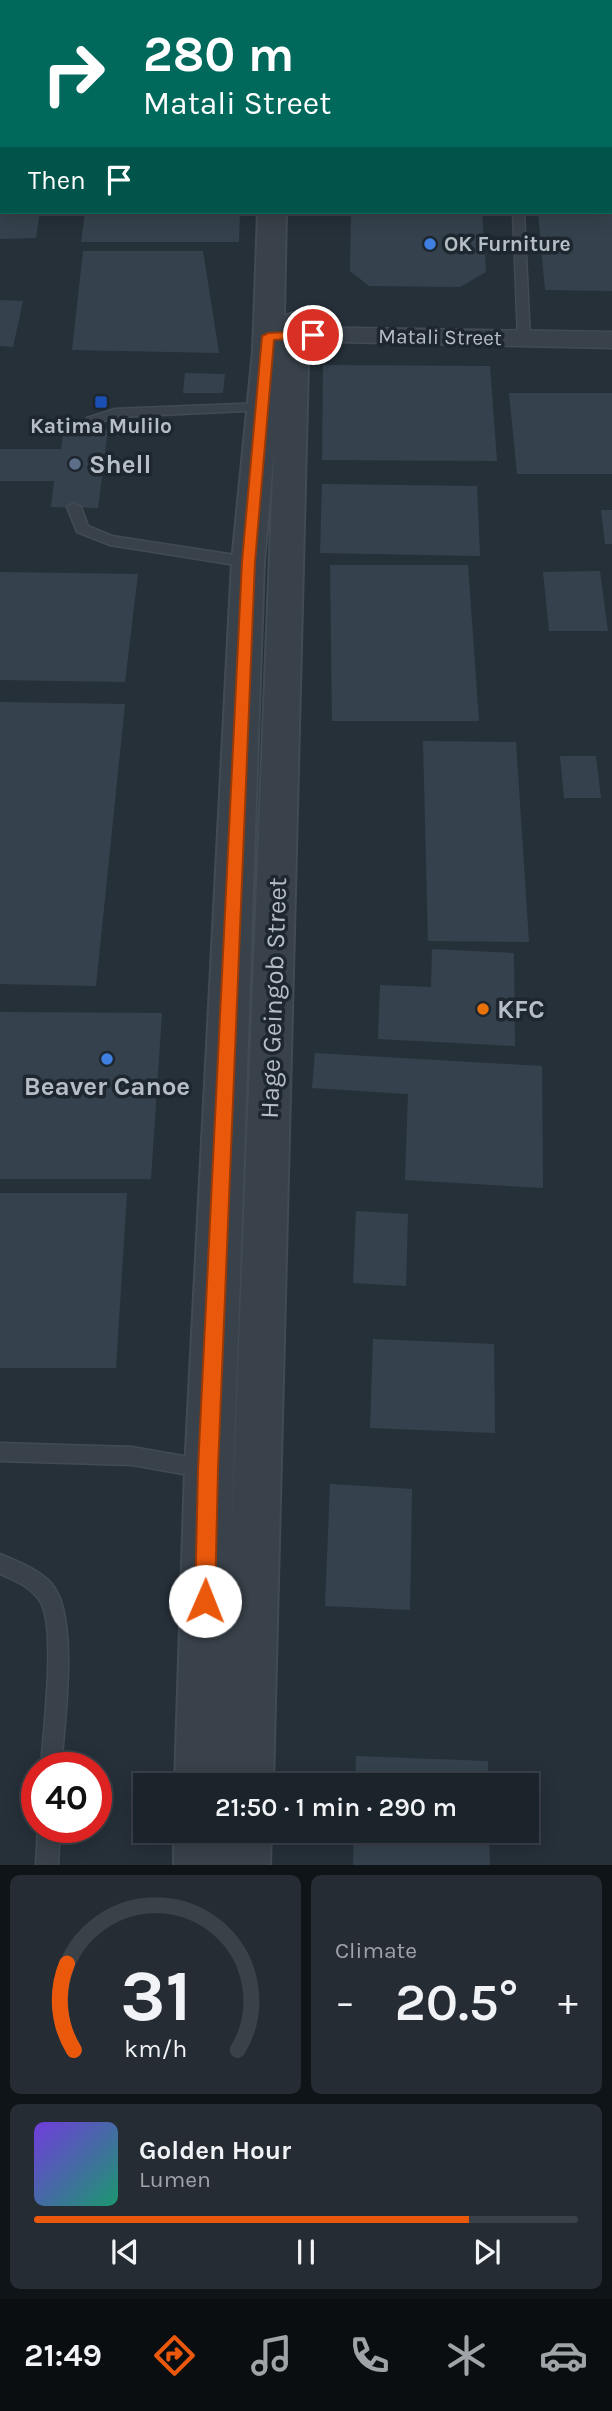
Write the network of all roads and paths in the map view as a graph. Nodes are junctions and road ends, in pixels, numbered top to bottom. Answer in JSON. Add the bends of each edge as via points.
{"nodes":[{"id":1,"x":272,"y":214,"type":"edge"},
{"id":2,"x":297,"y":214,"type":"edge"},
{"id":3,"x":518,"y":214,"type":"edge"},
{"id":4,"x":281,"y":335,"type":"junction"},
{"id":5,"x":524,"y":339,"type":"junction"},
{"id":6,"x":612,"y":340,"type":"edge"},
{"id":7,"x":262,"y":407,"type":"junction"},
{"id":8,"x":86,"y":428,"type":"dead end"},
{"id":9,"x":74,"y":507,"type":"dead end"},
{"id":10,"x":248,"y":562,"type":"junction"},
{"id":11,"x":0,"y":1452,"type":"edge"},
{"id":12,"x":208,"y":1469,"type":"junction"},
{"id":13,"x":257,"y":1477,"type":"junction"},
{"id":14,"x":0,"y":1564,"type":"edge"},
{"id":15,"x":52,"y":1752,"type":"edge"},
{"id":16,"x":201,"y":1773,"type":"edge"},
{"id":17,"x":247,"y":1773,"type":"edge"},
{"id":18,"x":48,"y":1843,"type":"edge"},
{"id":19,"x":200,"y":1843,"type":"edge"},
{"id":20,"x":245,"y":1843,"type":"edge"},
{"id":21,"x":47,"y":1865,"type":"edge"},
{"id":22,"x":200,"y":1865,"type":"edge"},
{"id":23,"x":244,"y":1865,"type":"edge"}],
"edges":[{"from":1,"to":4,"type":"street","name":"Hage Geingob Street"},
{"from":2,"to":4,"type":"street","name":"Hage Geingob Street"},
{"from":3,"to":5,"type":"lane"},
{"from":4,"to":5,"type":"street","name":"Matali Street"},
{"from":4,"to":7,"type":"street","name":"Hage Geingob Street"},
{"from":4,"to":13,"type":"street","name":"Hage Geingob Street"},
{"from":5,"to":6,"type":"street","name":"Matali Street"},
{"from":7,"to":8,"type":"lane","via":[[115,413],[91,421]]},
{"from":7,"to":10,"type":"street","name":"Hage Geingob Street"},
{"from":9,"to":10,"type":"lane","via":[[82,529],[110,540]]},
{"from":10,"to":12,"type":"street","name":"Hage Geingob Street"},
{"from":11,"to":12,"type":"lane","via":[[132,1456]]},
{"from":12,"to":13,"type":"lane"},
{"from":12,"to":16,"type":"street","name":"Hage Geingob Street"},
{"from":13,"to":17,"type":"street","name":"Hage Geingob Street"},
{"from":14,"to":15,"type":"lane","via":[[36,1582],[51,1598],[58,1637]]},
{"from":18,"to":21,"type":"lane"},
{"from":19,"to":22,"type":"street"},
{"from":20,"to":23,"type":"street"}]}
